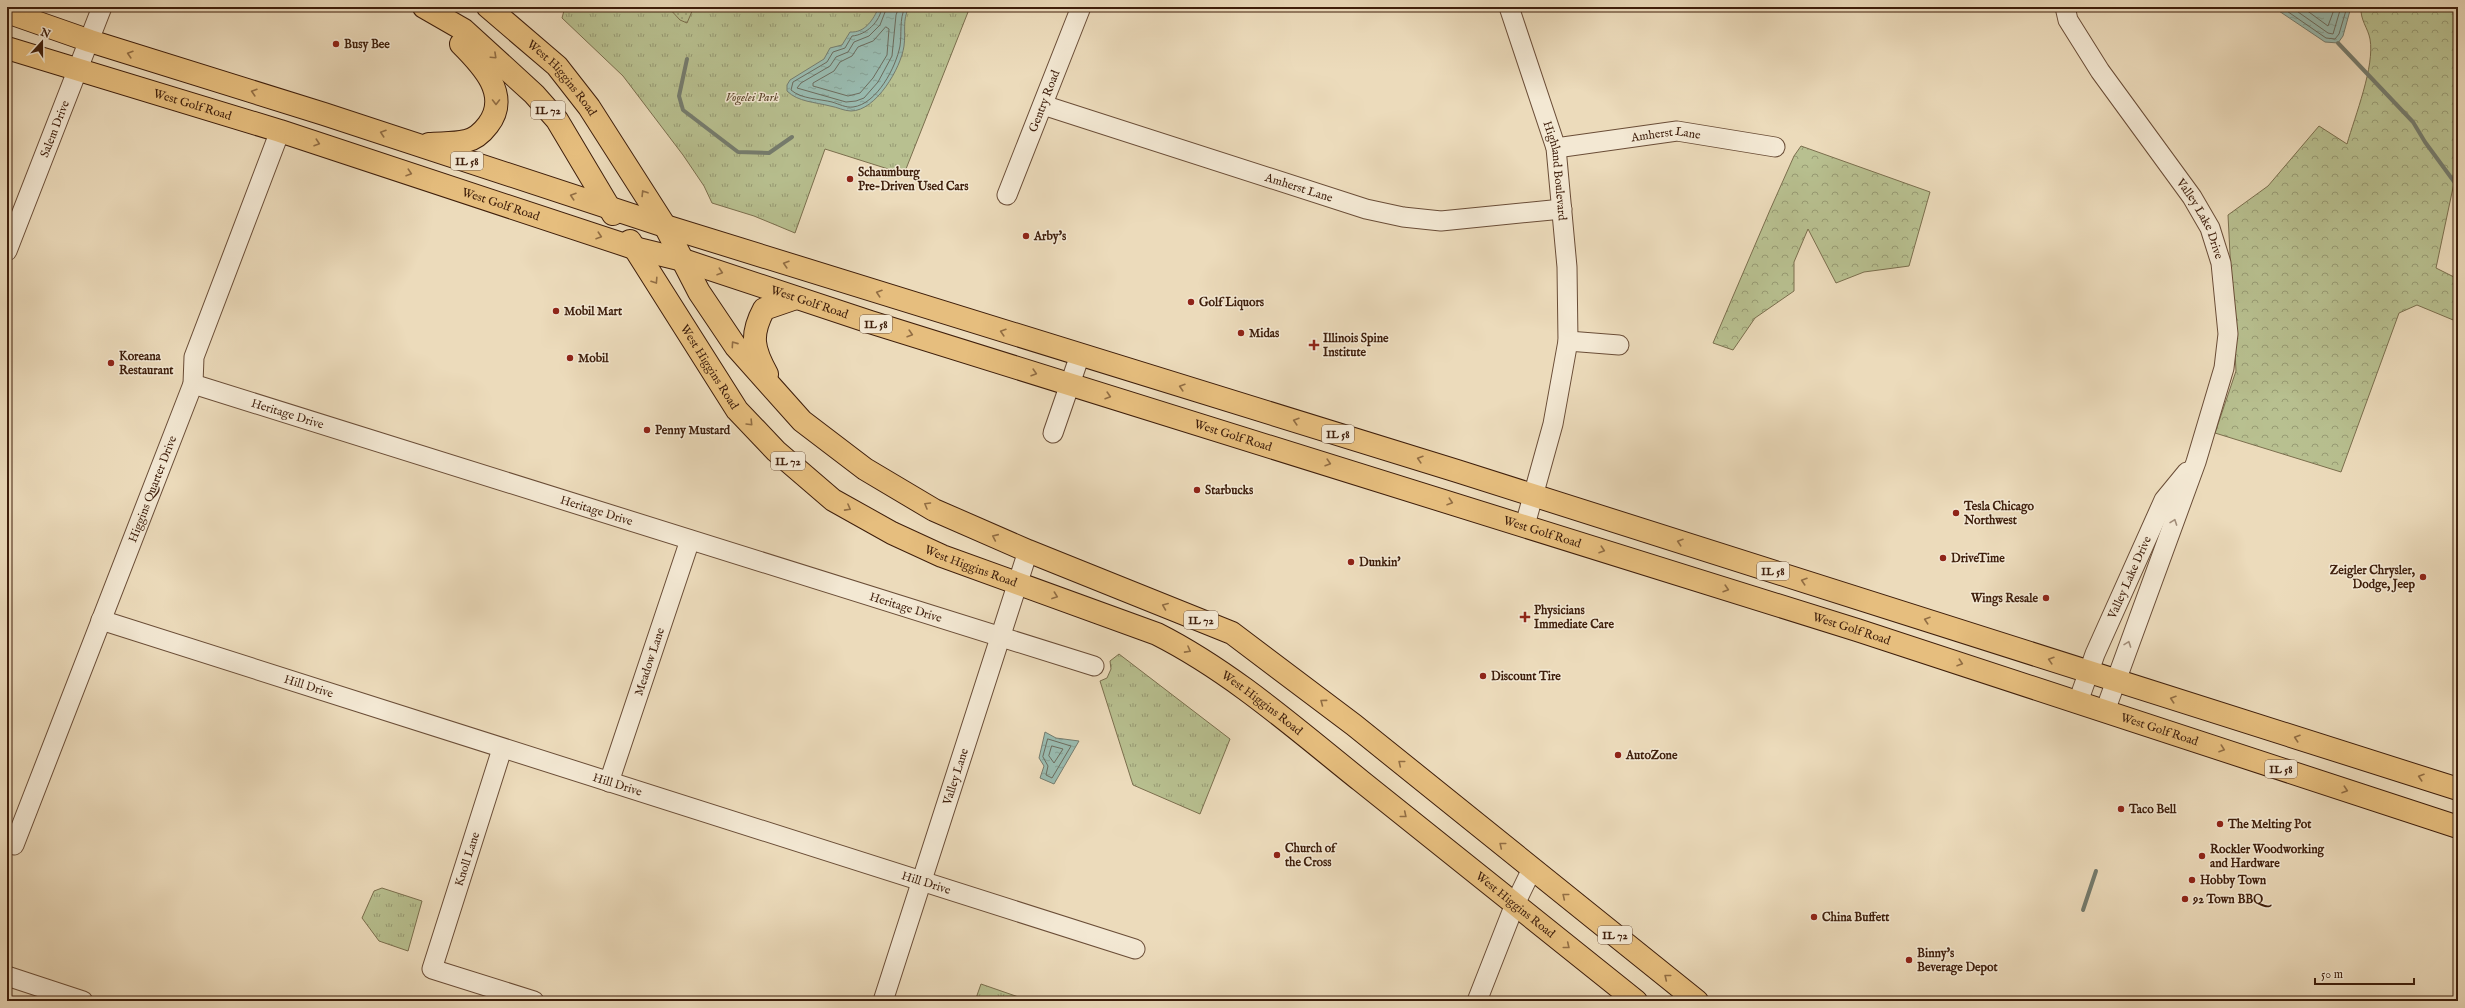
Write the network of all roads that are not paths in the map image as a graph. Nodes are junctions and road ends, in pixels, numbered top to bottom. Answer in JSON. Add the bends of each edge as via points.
{"nodes":[{"id":1,"x":102,"y":7,"type":"edge"},
{"id":2,"x":424,"y":7,"type":"edge"},
{"id":3,"x":488,"y":7,"type":"edge"},
{"id":4,"x":1081,"y":7,"type":"edge"},
{"id":5,"x":1508,"y":7,"type":"edge"},
{"id":6,"x":2065,"y":7,"type":"edge"},
{"id":7,"x":7,"y":12,"type":"edge"},
{"id":8,"x":90,"y":41,"type":"junction"},
{"id":9,"x":7,"y":48,"type":"edge"},
{"id":10,"x":79,"y":70,"type":"junction"},
{"id":11,"x":1043,"y":105,"type":"junction"},
{"id":12,"x":280,"y":131,"type":"junction"},
{"id":13,"x":415,"y":144,"type":"junction"},
{"id":14,"x":1775,"y":147,"type":"dead end"},
{"id":15,"x":1556,"y":148,"type":"junction"},
{"id":16,"x":1007,"y":195,"type":"dead end"},
{"id":17,"x":610,"y":208,"type":"junction"},
{"id":18,"x":1562,"y":208,"type":"junction"},
{"id":19,"x":665,"y":226,"type":"junction"},
{"id":20,"x":634,"y":248,"type":"junction"},
{"id":21,"x":7,"y":251,"type":"edge"},
{"id":22,"x":683,"y":260,"type":"junction"},
{"id":23,"x":796,"y":298,"type":"junction"},
{"id":24,"x":1568,"y":341,"type":"junction"},
{"id":25,"x":1619,"y":345,"type":"dead end"},
{"id":26,"x":1080,"y":355,"type":"junction"},
{"id":27,"x":193,"y":384,"type":"junction"},
{"id":28,"x":1070,"y":384,"type":"junction"},
{"id":29,"x":777,"y":395,"type":"junction"},
{"id":30,"x":1053,"y":432,"type":"dead end"},
{"id":31,"x":2196,"y":462,"type":"junction"},
{"id":32,"x":1533,"y":495,"type":"junction"},
{"id":33,"x":1525,"y":525,"type":"junction"},
{"id":34,"x":690,"y":540,"type":"junction"},
{"id":35,"x":1028,"y":551,"type":"junction"},
{"id":36,"x":1018,"y":583,"type":"junction"},
{"id":37,"x":100,"y":620,"type":"junction"},
{"id":38,"x":1001,"y":636,"type":"junction"},
{"id":39,"x":1094,"y":666,"type":"dead end"},
{"id":40,"x":2089,"y":671,"type":"junction"},
{"id":41,"x":2115,"y":680,"type":"junction"},
{"id":42,"x":2078,"y":702,"type":"junction"},
{"id":43,"x":2105,"y":711,"type":"junction"},
{"id":44,"x":502,"y":749,"type":"junction"},
{"id":45,"x":610,"y":782,"type":"junction"},
{"id":46,"x":2458,"y":789,"type":"edge"},
{"id":47,"x":2458,"y":826,"type":"edge"},
{"id":48,"x":14,"y":844,"type":"dead end"},
{"id":49,"x":1532,"y":870,"type":"junction"},
{"id":50,"x":921,"y":881,"type":"junction"},
{"id":51,"x":1515,"y":904,"type":"junction"},
{"id":52,"x":1134,"y":949,"type":"dead end"},
{"id":53,"x":7,"y":976,"type":"edge"},
{"id":54,"x":83,"y":1001,"type":"edge"},
{"id":55,"x":534,"y":1001,"type":"edge"},
{"id":56,"x":883,"y":1001,"type":"edge"},
{"id":57,"x":1477,"y":1001,"type":"edge"},
{"id":58,"x":1636,"y":1001,"type":"edge"},
{"id":59,"x":1697,"y":1001,"type":"edge"}],
"edges":[{"from":1,"to":8,"type":"street","name":"Salem Drive"},
{"from":2,"to":13,"type":"main road","one_way":true,"via":[[488,74],[497,102],[492,119],[474,138],[455,143]]},
{"from":2,"to":17,"type":"main road","name":"West Higgins Road","number":"IL 72","one_way":true,"via":[[464,30],[534,94],[557,120]]},
{"from":19,"to":3,"type":"main road","name":"West Higgins Road","number":"IL 72","one_way":true,"via":[[589,107],[557,66]]},
{"from":4,"to":11,"type":"street","name":"Gentry Road"},
{"from":5,"to":15,"type":"street","name":"Highland Boulevard"},
{"from":6,"to":31,"type":"street","name":"Valley Lake Drive","via":[[2068,20],[2100,71],[2192,197],[2210,228],[2221,263],[2228,334],[2224,368]]},
{"from":7,"to":8,"type":"main road","number":"IL 58"},
{"from":8,"to":10,"type":"street","name":"Salem Drive"},
{"from":13,"to":8,"type":"main road","number":"IL 58","one_way":true},
{"from":9,"to":10,"type":"main road","name":"West Golf Road","number":"IL 58"},
{"from":10,"to":12,"type":"main road","name":"West Golf Road","number":"IL 58"},
{"from":10,"to":21,"type":"street","name":"Salem Drive"},
{"from":11,"to":16,"type":"street","name":"Gentry Road"},
{"from":11,"to":18,"type":"street","name":"Amherst Lane","via":[[1366,210],[1441,221]]},
{"from":12,"to":20,"type":"main road","name":"West Golf Road","number":"IL 58","one_way":true},
{"from":12,"to":27,"type":"street","name":"Higgins Quarter Drive","via":[[194,357]]},
{"from":17,"to":13,"type":"main road","number":"IL 58","one_way":true},
{"from":14,"to":15,"type":"street","name":"Amherst Lane","via":[[1677,131]]},
{"from":15,"to":18,"type":"street","name":"Highland Boulevard"},
{"from":17,"to":19,"type":"main road","number":"IL 58"},
{"from":17,"to":20,"type":"main road","name":"West Higgins Road","number":"IL 72"},
{"from":18,"to":24,"type":"street","name":"Highland Boulevard","via":[[1567,267]]},
{"from":19,"to":22,"type":"main road","name":"West Higgins Road","number":"IL 72"},
{"from":26,"to":19,"type":"main road","number":"IL 58","one_way":true},
{"from":20,"to":22,"type":"main road","name":"West Golf Road","number":"IL 58"},
{"from":20,"to":36,"type":"main road","name":"West Higgins Road","number":"IL 72","one_way":true,"via":[[737,410],[776,451],[833,500],[892,533],[942,556]]},
{"from":22,"to":23,"type":"main road","name":"West Golf Road","number":"IL 58","one_way":true},
{"from":29,"to":22,"type":"main road","name":"West Higgins Road","number":"IL 72","one_way":true,"via":[[736,347],[699,292]]},
{"from":23,"to":28,"type":"main road","name":"West Golf Road","number":"IL 58","one_way":true},
{"from":23,"to":29,"type":"main road","via":[[764,309],[753,334],[758,357]]},
{"from":24,"to":25,"type":"street"},
{"from":24,"to":32,"type":"street","name":"Highland Boulevard","via":[[1553,424]]},
{"from":26,"to":28,"type":"street"},
{"from":32,"to":26,"type":"main road","number":"IL 58","one_way":true},
{"from":27,"to":34,"type":"street","name":"Heritage Drive"},
{"from":27,"to":37,"type":"street","name":"Higgins Quarter Drive"},
{"from":28,"to":30,"type":"street"},
{"from":28,"to":33,"type":"main road","name":"West Golf Road","number":"IL 58","one_way":true},
{"from":35,"to":29,"type":"main road","name":"West Higgins Road","number":"IL 72","one_way":true,"via":[[934,510],[865,469],[802,421]]},
{"from":31,"to":40,"type":"street","name":"Valley Lake Drive","via":[[2164,500]]},
{"from":41,"to":31,"type":"street","name":"Valley Lake Drive","one_way":true},
{"from":32,"to":33,"type":"street","name":"Highland Boulevard"},
{"from":40,"to":32,"type":"main road","number":"IL 58","one_way":true},
{"from":33,"to":42,"type":"main road","name":"West Golf Road","number":"IL 58","one_way":true},
{"from":34,"to":38,"type":"street","name":"Heritage Drive"},
{"from":34,"to":45,"type":"street","name":"Meadow Lane"},
{"from":35,"to":36,"type":"street","name":"Valley Lane"},
{"from":49,"to":35,"type":"main road","name":"West Higgins Road","number":"IL 72","one_way":true,"via":[[1354,725],[1232,633]]},
{"from":36,"to":38,"type":"street","name":"Valley Lane"},
{"from":36,"to":51,"type":"main road","name":"West Higgins Road","number":"IL 72","one_way":true,"via":[[1157,634],[1191,651],[1226,675]]},
{"from":37,"to":44,"type":"street","name":"Hill Drive"},
{"from":37,"to":48,"type":"street","name":"Higgins Quarter Drive"},
{"from":38,"to":39,"type":"street","name":"Heritage Drive"},
{"from":38,"to":50,"type":"street","name":"Valley Lane"},
{"from":40,"to":41,"type":"main road","number":"IL 58"},
{"from":40,"to":42,"type":"street","name":"Valley Lake Drive"},
{"from":41,"to":43,"type":"street","name":"Valley Lake Drive"},
{"from":46,"to":41,"type":"main road","number":"IL 58","one_way":true},
{"from":42,"to":43,"type":"main road","name":"West Golf Road","number":"IL 58"},
{"from":43,"to":47,"type":"main road","name":"West Golf Road","number":"IL 58","one_way":true},
{"from":44,"to":45,"type":"street","name":"Hill Drive"},
{"from":44,"to":55,"type":"street","name":"Knoll Lane","via":[[432,969]]},
{"from":45,"to":50,"type":"street","name":"Hill Drive"},
{"from":49,"to":51,"type":"street"},
{"from":59,"to":49,"type":"main road","name":"West Higgins Road","number":"IL 72","one_way":true},
{"from":50,"to":52,"type":"street","name":"Hill Drive"},
{"from":50,"to":56,"type":"street","name":"Valley Lane"},
{"from":51,"to":57,"type":"street"},
{"from":51,"to":58,"type":"main road","name":"West Higgins Road","number":"IL 72","one_way":true},
{"from":53,"to":54,"type":"street"}]}
